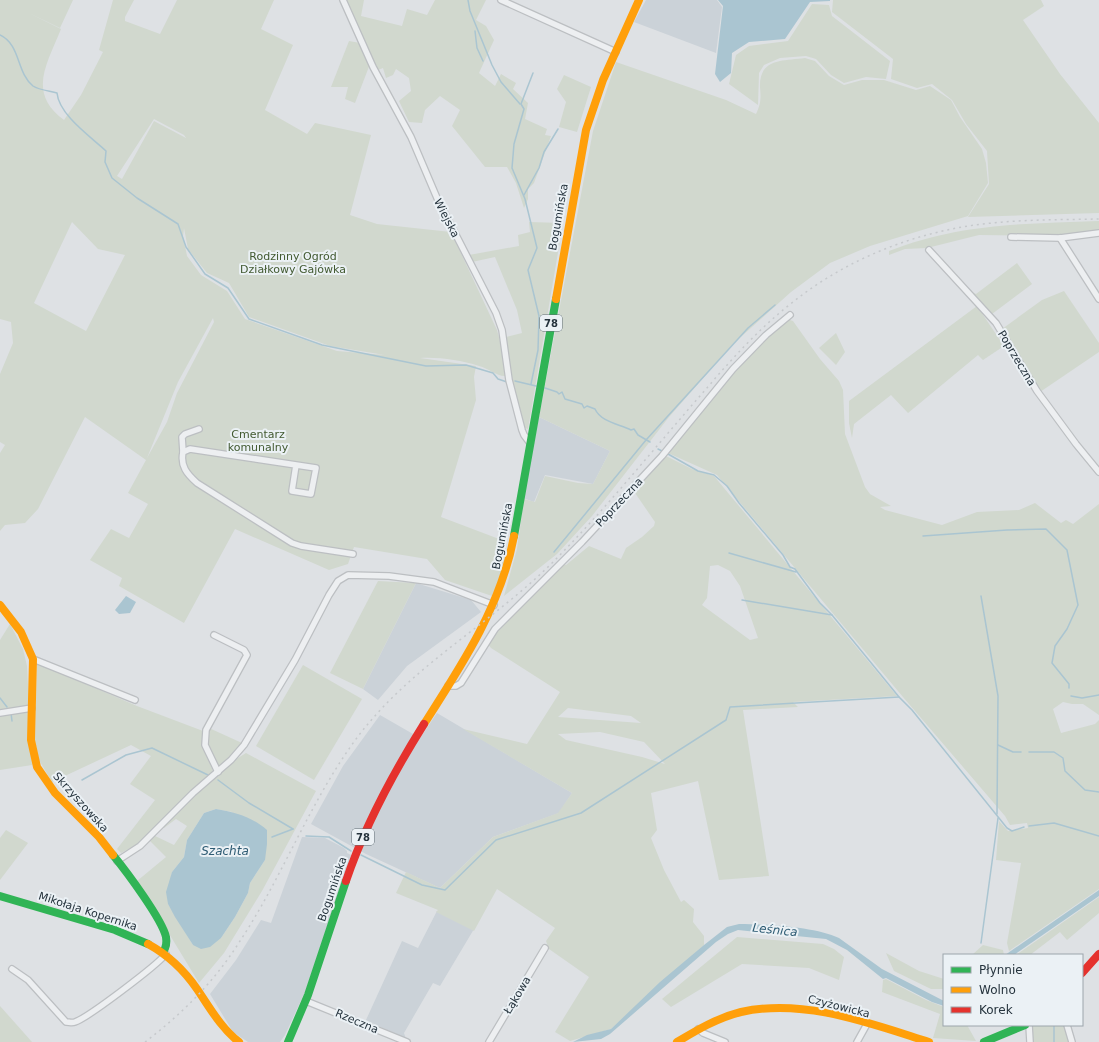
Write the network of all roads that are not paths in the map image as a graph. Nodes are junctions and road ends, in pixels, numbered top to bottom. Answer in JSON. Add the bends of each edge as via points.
{"nodes":[{"id":1,"x":343,"y":0,"type":"edge"},
{"id":2,"x":501,"y":0,"type":"edge"},
{"id":3,"x":639,"y":0,"type":"edge"},
{"id":4,"x":616,"y":52,"type":"junction"},
{"id":5,"x":1099,"y":232,"type":"edge"},
{"id":6,"x":1011,"y":237,"type":"dead end"},
{"id":7,"x":1060,"y":238,"type":"junction"},
{"id":8,"x":929,"y":250,"type":"dead end"},
{"id":9,"x":1099,"y":299,"type":"edge"},
{"id":10,"x":790,"y":315,"type":"dead end"},
{"id":11,"x":199,"y":429,"type":"dead end"},
{"id":12,"x":530,"y":442,"type":"junction"},
{"id":13,"x":183,"y":452,"type":"junction"},
{"id":14,"x":296,"y":465,"type":"junction"},
{"id":15,"x":1099,"y":472,"type":"edge"},
{"id":16,"x":353,"y":554,"type":"dead end"},
{"id":17,"x":0,"y":605,"type":"edge"},
{"id":18,"x":494,"y":606,"type":"junction"},
{"id":19,"x":214,"y":635,"type":"dead end"},
{"id":20,"x":33,"y":659,"type":"junction"},
{"id":21,"x":448,"y":686,"type":"junction"},
{"id":22,"x":135,"y":700,"type":"dead end"},
{"id":23,"x":32,"y":708,"type":"junction"},
{"id":24,"x":0,"y":713,"type":"edge"},
{"id":25,"x":218,"y":772,"type":"junction"},
{"id":26,"x":117,"y":861,"type":"junction"},
{"id":27,"x":0,"y":896,"type":"edge"},
{"id":28,"x":545,"y":948,"type":"dead end"},
{"id":29,"x":165,"y":953,"type":"junction"},
{"id":30,"x":1099,"y":954,"type":"edge"},
{"id":31,"x":12,"y":969,"type":"dead end"},
{"id":32,"x":1083,"y":972,"type":"edge"},
{"id":33,"x":306,"y":1001,"type":"junction"},
{"id":34,"x":867,"y":1024,"type":"junction"},
{"id":35,"x":1023,"y":1026,"type":"edge"},
{"id":36,"x":1029,"y":1026,"type":"edge"},
{"id":37,"x":1066,"y":1026,"type":"edge"},
{"id":38,"x":698,"y":1029,"type":"junction"},
{"id":39,"x":238,"y":1042,"type":"edge"},
{"id":40,"x":288,"y":1042,"type":"edge"},
{"id":41,"x":407,"y":1042,"type":"edge"},
{"id":42,"x":489,"y":1042,"type":"edge"},
{"id":43,"x":677,"y":1042,"type":"edge"},
{"id":44,"x":725,"y":1042,"type":"edge"},
{"id":45,"x":857,"y":1042,"type":"edge"},
{"id":46,"x":929,"y":1042,"type":"edge"},
{"id":47,"x":984,"y":1042,"type":"edge"},
{"id":48,"x":1030,"y":1042,"type":"edge"},
{"id":49,"x":1072,"y":1042,"type":"edge"}],
"edges":[{"from":1,"to":12,"type":"street","name":"Wiejska","via":[[374,68],[411,137],[437,198],[496,313],[502,330],[522,430]]},
{"from":2,"to":4,"type":"street"},
{"from":3,"to":4,"type":"main road","name":"Bogumińska","number":"78"},
{"from":4,"to":12,"type":"main road","name":"Bogumińska","number":"78","via":[[595,100],[586,130]]},
{"from":5,"to":7,"type":"street"},
{"from":6,"to":7,"type":"street"},
{"from":7,"to":9,"type":"street"},
{"from":8,"to":15,"type":"street","name":"Poprzeczna","via":[[996,323],[1037,391]]},
{"from":10,"to":21,"type":"street","name":"Poprzeczna","via":[[733,369],[657,461],[582,542],[495,629],[461,683]]},
{"from":11,"to":13,"type":"street","via":[[182,437]]},
{"from":12,"to":18,"type":"main road","name":"Bogumińska","number":"78","via":[[508,566]]},
{"from":13,"to":14,"type":"street","via":[[190,448]]},
{"from":13,"to":16,"type":"street","via":[[183,467],[188,475],[292,543]]},
{"from":14,"to":14,"type":"street","via":[[292,491],[311,494],[316,468]]},
{"from":17,"to":20,"type":"main road","name":"Skrzyszowska","via":[[21,632]]},
{"from":18,"to":21,"type":"main road","name":"Bogumińska","number":"78","via":[[476,642]]},
{"from":18,"to":25,"type":"street","via":[[434,582],[389,576],[348,575],[338,581],[244,745]]},
{"from":19,"to":25,"type":"street","via":[[244,650],[247,655],[206,730],[205,745]]},
{"from":20,"to":22,"type":"street"},
{"from":20,"to":23,"type":"main road","name":"Skrzyszowska"},
{"from":21,"to":33,"type":"main road","name":"Bogumińska","number":"78","via":[[395,772],[370,820],[351,866]]},
{"from":23,"to":24,"type":"street"},
{"from":23,"to":26,"type":"main road","name":"Skrzyszowska","via":[[32,750],[38,767],[56,793],[99,837]]},
{"from":25,"to":26,"type":"street","via":[[140,846]]},
{"from":26,"to":29,"type":"main road","name":"Skrzyszowska","via":[[152,911],[166,937]]},
{"from":27,"to":29,"type":"main road","name":"Mikołaja Kopernika","via":[[115,930]]},
{"from":28,"to":42,"type":"street","name":"Łąkowa"},
{"from":29,"to":31,"type":"street","via":[[92,1011],[70,1023],[66,1022],[28,980]]},
{"from":29,"to":39,"type":"main road","name":"Mikołaja Kopernika","via":[[186,972],[223,1027]]},
{"from":30,"to":32,"type":"main road"},
{"from":33,"to":40,"type":"main road","name":"Bogumińska","number":"78"},
{"from":33,"to":41,"type":"street","name":"Rzeczna"},
{"from":34,"to":38,"type":"main road","name":"Czyżowicka","via":[[809,1009],[777,1007],[734,1014]]},
{"from":34,"to":45,"type":"street"},
{"from":34,"to":46,"type":"main road","name":"Czyżowicka"},
{"from":35,"to":47,"type":"main road"},
{"from":36,"to":48,"type":"street"},
{"from":37,"to":49,"type":"street"},
{"from":38,"to":43,"type":"main road","name":"Czyżowicka"},
{"from":38,"to":44,"type":"street"}]}
